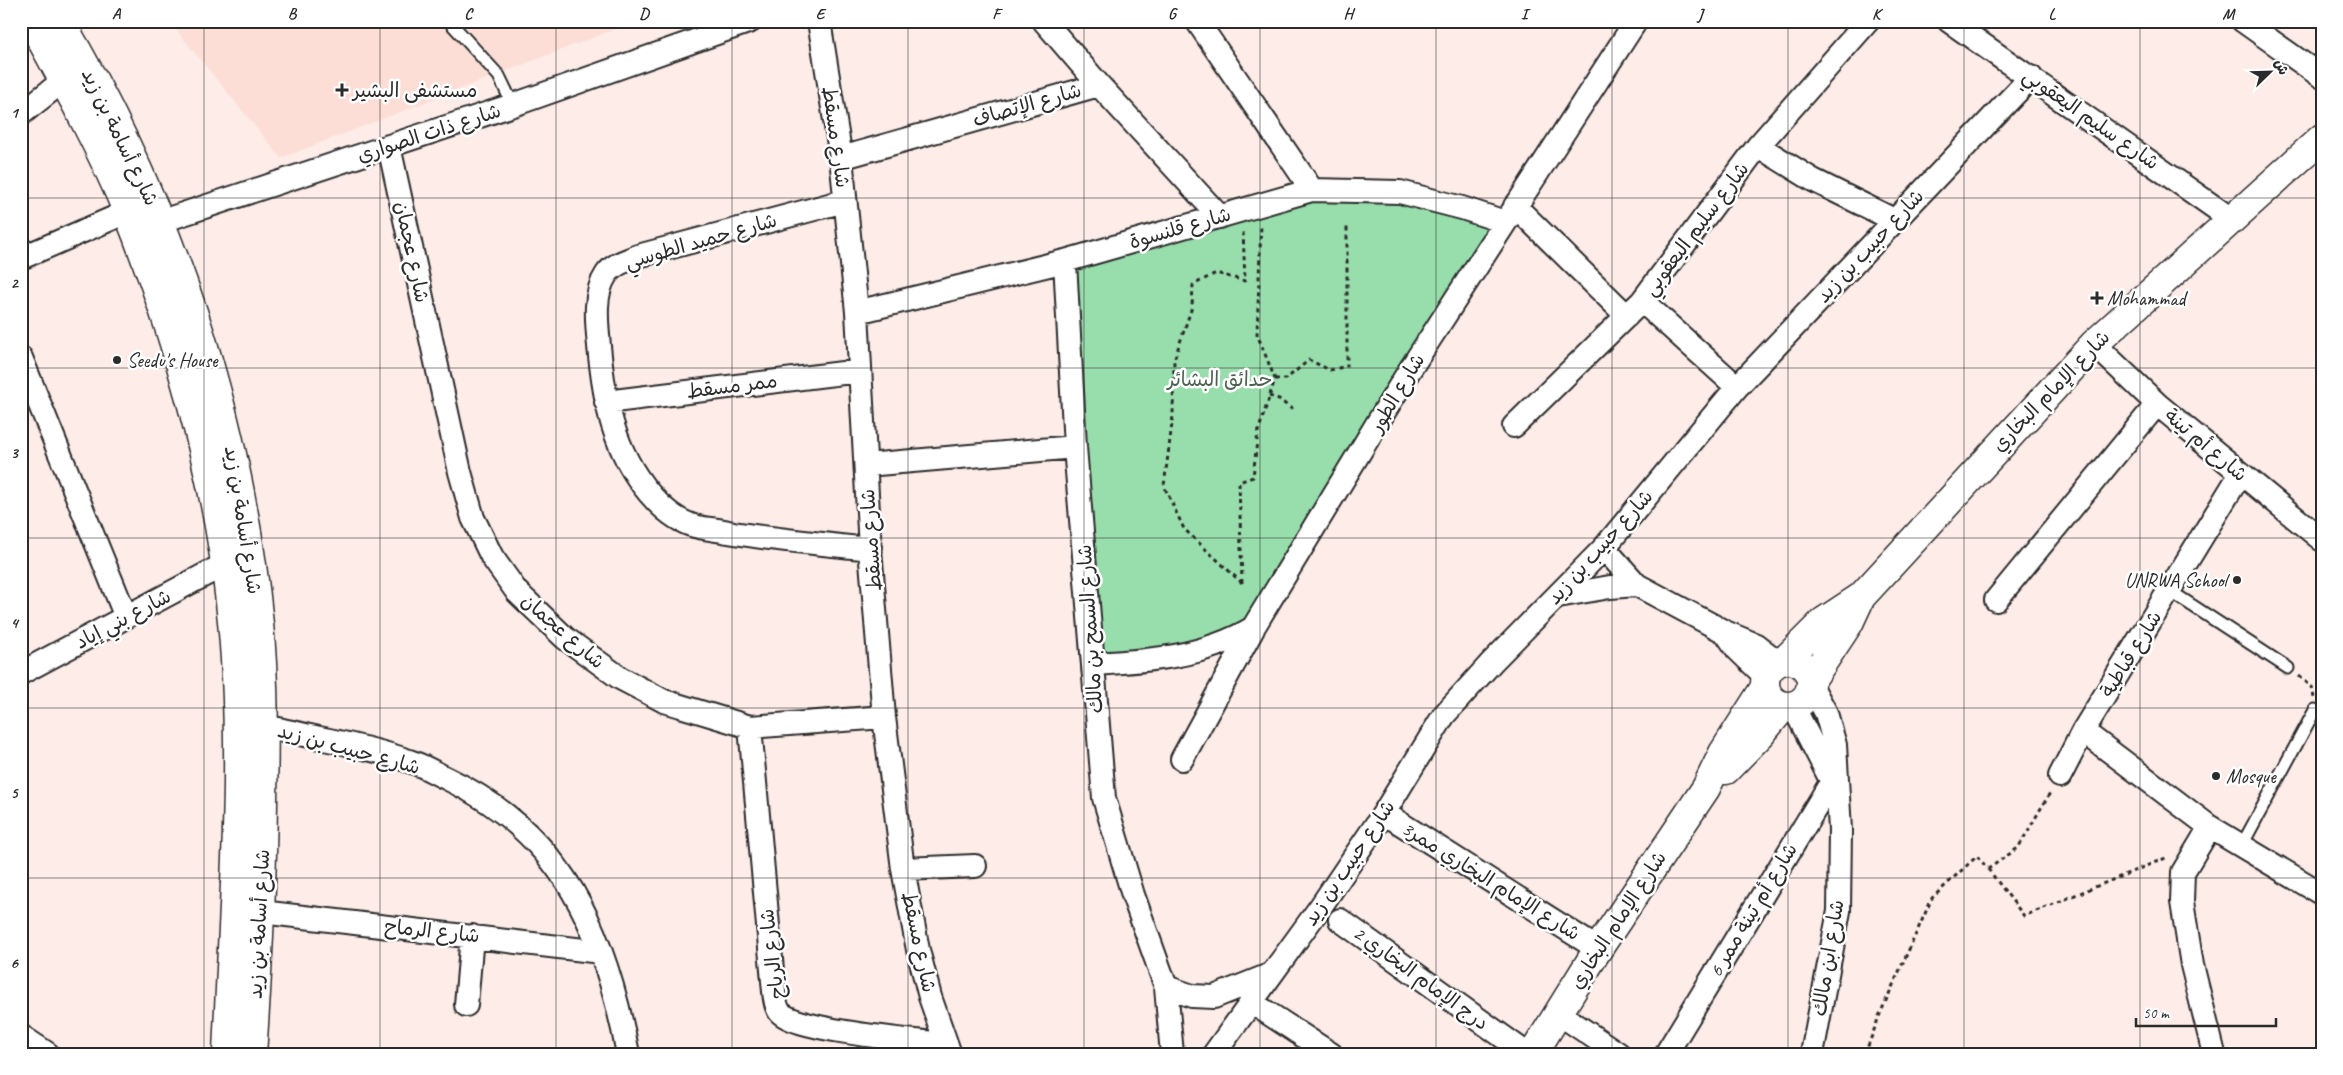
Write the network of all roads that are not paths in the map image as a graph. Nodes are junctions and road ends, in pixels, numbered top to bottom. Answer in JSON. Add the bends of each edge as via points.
{"nodes":[{"id":1,"x":31,"y":21,"type":"edge"},
{"id":2,"x":60,"y":21,"type":"edge"},
{"id":3,"x":449,"y":21,"type":"edge"},
{"id":4,"x":751,"y":21,"type":"edge"},
{"id":5,"x":819,"y":21,"type":"edge"},
{"id":6,"x":1044,"y":21,"type":"edge"},
{"id":7,"x":1196,"y":21,"type":"edge"},
{"id":8,"x":1636,"y":21,"type":"edge"},
{"id":9,"x":1868,"y":21,"type":"edge"},
{"id":10,"x":1949,"y":21,"type":"edge"},
{"id":11,"x":2243,"y":21,"type":"edge"},
{"id":12,"x":2031,"y":77,"type":"junction"},
{"id":13,"x":2322,"y":77,"type":"edge"},
{"id":14,"x":64,"y":80,"type":"junction"},
{"id":15,"x":1099,"y":85,"type":"junction"},
{"id":16,"x":514,"y":104,"type":"junction"},
{"id":17,"x":21,"y":114,"type":"edge"},
{"id":18,"x":2322,"y":138,"type":"edge"},
{"id":19,"x":389,"y":146,"type":"junction"},
{"id":20,"x":1758,"y":146,"type":"junction"},
{"id":21,"x":840,"y":158,"type":"junction"},
{"id":22,"x":1312,"y":190,"type":"junction"},
{"id":23,"x":844,"y":201,"type":"junction"},
{"id":24,"x":127,"y":212,"type":"junction"},
{"id":25,"x":1510,"y":214,"type":"junction"},
{"id":26,"x":1220,"y":217,"type":"junction"},
{"id":27,"x":1894,"y":220,"type":"junction"},
{"id":28,"x":2231,"y":220,"type":"junction"},
{"id":29,"x":162,"y":221,"type":"junction"},
{"id":30,"x":21,"y":258,"type":"edge"},
{"id":31,"x":1065,"y":261,"type":"junction"},
{"id":32,"x":1634,"y":308,"type":"junction"},
{"id":33,"x":857,"y":312,"type":"junction"},
{"id":34,"x":2094,"y":344,"type":"junction"},
{"id":35,"x":21,"y":358,"type":"edge"},
{"id":36,"x":859,"y":371,"type":"junction"},
{"id":37,"x":1737,"y":387,"type":"junction"},
{"id":38,"x":606,"y":402,"type":"junction"},
{"id":39,"x":2157,"y":404,"type":"junction"},
{"id":40,"x":1514,"y":426,"type":"dead end"},
{"id":41,"x":1075,"y":448,"type":"junction"},
{"id":42,"x":866,"y":465,"type":"junction"},
{"id":43,"x":2240,"y":474,"type":"junction"},
{"id":44,"x":2322,"y":540,"type":"edge"},
{"id":45,"x":1604,"y":548,"type":"junction"},
{"id":46,"x":870,"y":550,"type":"junction"},
{"id":47,"x":225,"y":564,"type":"junction"},
{"id":48,"x":1637,"y":585,"type":"junction"},
{"id":49,"x":2170,"y":591,"type":"junction"},
{"id":50,"x":1558,"y":596,"type":"junction"},
{"id":51,"x":1861,"y":597,"type":"junction"},
{"id":52,"x":1996,"y":600,"type":"dead end"},
{"id":53,"x":126,"y":617,"type":"junction"},
{"id":54,"x":1253,"y":628,"type":"junction"},
{"id":55,"x":1093,"y":664,"type":"junction"},
{"id":56,"x":2288,"y":668,"type":"road end"},
{"id":57,"x":1773,"y":671,"type":"junction"},
{"id":58,"x":21,"y":673,"type":"edge"},
{"id":59,"x":1800,"y":695,"type":"junction"},
{"id":60,"x":2315,"y":710,"type":"road end"},
{"id":61,"x":884,"y":717,"type":"junction"},
{"id":62,"x":264,"y":726,"type":"junction"},
{"id":63,"x":750,"y":727,"type":"junction"},
{"id":64,"x":2083,"y":732,"type":"junction"},
{"id":65,"x":1182,"y":759,"type":"dead end"},
{"id":66,"x":2060,"y":776,"type":"road end"},
{"id":67,"x":1836,"y":782,"type":"junction"},
{"id":68,"x":1706,"y":788,"type":"junction"},
{"id":69,"x":1384,"y":812,"type":"junction"},
{"id":70,"x":2210,"y":827,"type":"junction"},
{"id":71,"x":2241,"y":847,"type":"junction"},
{"id":72,"x":975,"y":866,"type":"dead end"},
{"id":73,"x":904,"y":869,"type":"junction"},
{"id":74,"x":2322,"y":894,"type":"edge"},
{"id":75,"x":262,"y":912,"type":"junction"},
{"id":76,"x":1340,"y":920,"type":"dead end"},
{"id":77,"x":472,"y":936,"type":"junction"},
{"id":78,"x":1598,"y":949,"type":"junction"},
{"id":79,"x":601,"y":952,"type":"junction"},
{"id":80,"x":1271,"y":974,"type":"junction"},
{"id":81,"x":1166,"y":987,"type":"junction"},
{"id":82,"x":1251,"y":1002,"type":"junction"},
{"id":83,"x":466,"y":1005,"type":"dead end"},
{"id":84,"x":1558,"y":1013,"type":"junction"},
{"id":85,"x":21,"y":1036,"type":"edge"},
{"id":86,"x":947,"y":1049,"type":"edge"},
{"id":87,"x":48,"y":1054,"type":"edge"},
{"id":88,"x":227,"y":1054,"type":"edge"},
{"id":89,"x":252,"y":1054,"type":"edge"},
{"id":90,"x":628,"y":1054,"type":"edge"},
{"id":91,"x":1172,"y":1054,"type":"edge"},
{"id":92,"x":1214,"y":1054,"type":"edge"},
{"id":93,"x":1331,"y":1054,"type":"edge"},
{"id":94,"x":1527,"y":1054,"type":"edge"},
{"id":95,"x":1533,"y":1054,"type":"edge"},
{"id":96,"x":1620,"y":1054,"type":"edge"},
{"id":97,"x":1666,"y":1054,"type":"edge"},
{"id":98,"x":1812,"y":1054,"type":"edge"},
{"id":99,"x":2214,"y":1054,"type":"edge"}],
"edges":[{"from":1,"to":14,"type":"main road","name":"شارع أسامة بن زيد"},
{"from":2,"to":29,"type":"main road","name":"شارع أسامة بن زيد","via":[[114,117]]},
{"from":3,"to":16,"type":"lane","via":[[499,76]]},
{"from":4,"to":16,"type":"street","name":"شارع ذات الصواري"},
{"from":5,"to":21,"type":"street","name":"شارع مسقط"},
{"from":6,"to":15,"type":"street"},
{"from":7,"to":22,"type":"street"},
{"from":8,"to":25,"type":"street","name":"شارع الطور"},
{"from":9,"to":20,"type":"street","name":"شارع سليم اليعقوبي"},
{"from":10,"to":12,"type":"street","name":"شارع سليم اليعقوبي"},
{"from":11,"to":13,"type":"street"},
{"from":12,"to":27,"type":"street","name":"شارع حبيب بن زيد"},
{"from":12,"to":28,"type":"street","name":"شارع سليم اليعقوبي"},
{"from":14,"to":17,"type":"street"},
{"from":14,"to":24,"type":"main road","name":"شارع أسامة بن زيد"},
{"from":15,"to":21,"type":"street","name":"شارع الإتصاف"},
{"from":15,"to":26,"type":"street","name":"شارع الإتصاف"},
{"from":16,"to":19,"type":"street","name":"شارع ذات الصواري"},
{"from":18,"to":28,"type":"main road","name":"شارع الإمام البخاري"},
{"from":19,"to":29,"type":"street","name":"شارع ذات الصواري"},
{"from":19,"to":63,"type":"street","name":"شارع عجمان","via":[[460,472],[473,518],[492,556],[517,592],[565,638],[620,678],[664,701]]},
{"from":20,"to":27,"type":"street","via":[[1813,180]]},
{"from":20,"to":32,"type":"street","name":"شارع سليم اليعقوبي"},
{"from":21,"to":23,"type":"street","name":"شارع مسقط"},
{"from":22,"to":25,"type":"street","name":"شارع قلنسوة","via":[[1400,192],[1462,208]]},
{"from":22,"to":26,"type":"street","name":"شارع قلنسوة"},
{"from":23,"to":33,"type":"street","name":"شارع مسقط"},
{"from":23,"to":38,"type":"street","name":"شارع حميد الطوسي","via":[[638,256],[615,266],[605,276],[599,294],[596,323]]},
{"from":24,"to":30,"type":"street"},
{"from":24,"to":47,"type":"main road","name":"شارع أسامة بن زيد","via":[[168,323],[198,432]]},
{"from":25,"to":32,"type":"street"},
{"from":25,"to":54,"type":"street","name":"شارع الطور","via":[[1409,371]]},
{"from":26,"to":31,"type":"street","name":"شارع قلنسوة"},
{"from":27,"to":37,"type":"street","name":"شارع حبيب بن زيد"},
{"from":28,"to":34,"type":"main road","name":"شارع الإمام البخاري"},
{"from":29,"to":62,"type":"main road","name":"شارع أسامة بن زيد","via":[[225,419],[246,516],[259,625]]},
{"from":31,"to":33,"type":"street","name":"شارع قلنسوة"},
{"from":31,"to":41,"type":"street","name":"شارع السمح بن مالك"},
{"from":32,"to":37,"type":"street"},
{"from":32,"to":40,"type":"street","name":"شارع سليم اليعقوبي"},
{"from":33,"to":36,"type":"street","name":"شارع مسقط"},
{"from":34,"to":39,"type":"street","name":"شارع أم تينة"},
{"from":34,"to":51,"type":"main road","name":"شارع الإمام البخاري"},
{"from":35,"to":53,"type":"street"},
{"from":36,"to":38,"type":"street","name":"ممر مسقط"},
{"from":36,"to":42,"type":"street","name":"شارع مسقط"},
{"from":37,"to":45,"type":"street","name":"شارع حبيب بن زيد"},
{"from":38,"to":46,"type":"street","name":"شارع حميد الطوسي","via":[[625,458],[640,482],[661,507],[690,525],[751,536]]},
{"from":39,"to":43,"type":"street","name":"شارع أم تينة"},
{"from":39,"to":52,"type":"street"},
{"from":41,"to":42,"type":"street"},
{"from":41,"to":55,"type":"street","name":"شارع السمح بن مالك"},
{"from":42,"to":46,"type":"street","name":"شارع مسقط"},
{"from":43,"to":44,"type":"street","name":"شارع أم تينة"},
{"from":43,"to":49,"type":"street","name":"شارع قباطية"},
{"from":45,"to":48,"type":"street"},
{"from":45,"to":50,"type":"street","name":"شارع حبيب بن زيد"},
{"from":46,"to":61,"type":"street","name":"شارع مسقط"},
{"from":47,"to":53,"type":"street","name":"شارع بني إياد"},
{"from":47,"to":88,"type":"main road","name":"شارع أسامة بن زيد","via":[[231,604],[238,795]]},
{"from":48,"to":50,"type":"street"},
{"from":48,"to":57,"type":"street","via":[[1756,645]]},
{"from":49,"to":56,"type":"lane"},
{"from":49,"to":64,"type":"street","name":"شارع قباطية"},
{"from":50,"to":69,"type":"street","name":"شارع حبيب بن زيد","via":[[1444,715]]},
{"from":51,"to":57,"type":"main road","name":"شارع الإمام البخاري","via":[[1830,617]]},
{"from":51,"to":59,"type":"main road","name":"شارع الإمام البخاري","via":[[1849,623]]},
{"from":53,"to":58,"type":"street","name":"شارع بني إياد"},
{"from":54,"to":55,"type":"street","name":"شارع الطور","via":[[1211,648],[1153,661]]},
{"from":54,"to":65,"type":"street"},
{"from":55,"to":81,"type":"street","name":"شارع السمح بن مالك","via":[[1104,798],[1132,895]]},
{"from":57,"to":59,"type":"main road","via":[[1769,696],[1775,703]]},
{"from":57,"to":59,"type":"main road","via":[[1802,664],[1809,671]]},
{"from":57,"to":68,"type":"main road","name":"شارع الإمام البخاري","via":[[1723,753]]},
{"from":59,"to":67,"type":"street","name":"شارع ابن مالك","via":[[1826,713]]},
{"from":59,"to":68,"type":"main road","name":"شارع الإمام البخاري"},
{"from":60,"to":71,"type":"lane"},
{"from":61,"to":63,"type":"street","name":"شارع عجمان"},
{"from":61,"to":73,"type":"street","name":"شارع مسقط"},
{"from":62,"to":75,"type":"main road","name":"شارع أسامة بن زيد"},
{"from":62,"to":79,"type":"street","name":"شارع حبيب بن زيد","via":[[414,762],[475,792],[523,828],[557,866],[579,900]]},
{"from":63,"to":86,"type":"street","name":"شارع الرياح","via":[[773,981],[779,1012],[786,1018],[819,1028]]},
{"from":64,"to":66,"type":"street","name":"شارع قباطية"},
{"from":64,"to":70,"type":"street"},
{"from":67,"to":97,"type":"street","name":"شارع أم تينة ممر 6"},
{"from":67,"to":98,"type":"street","name":"شارع ابن مالك","via":[[1839,911]]},
{"from":68,"to":78,"type":"main road","name":"شارع الإمام البخاري"},
{"from":69,"to":78,"type":"street","name":"شارع الإمام البخاري ممر3"},
{"from":69,"to":80,"type":"street","name":"شارع حبيب بن زيد"},
{"from":70,"to":71,"type":"street"},
{"from":70,"to":99,"type":"street","via":[[2183,872],[2182,902],[2192,965]]},
{"from":71,"to":74,"type":"street"},
{"from":72,"to":73,"type":"street"},
{"from":73,"to":86,"type":"street","name":"شارع مسقط","via":[[918,950]]},
{"from":75,"to":77,"type":"street","name":"شارع الرماح"},
{"from":75,"to":89,"type":"main road","name":"شارع أسامة بن زيد"},
{"from":76,"to":94,"type":"street","name":"درج الإمام البخاري 2"},
{"from":77,"to":79,"type":"street","name":"شارع الرماح"},
{"from":77,"to":83,"type":"street"},
{"from":78,"to":84,"type":"main road","name":"شارع الإمام البخاري"},
{"from":79,"to":90,"type":"street","name":"شارع حبيب بن زيد","via":[[619,1006]]},
{"from":80,"to":81,"type":"street","via":[[1214,997],[1192,996]]},
{"from":80,"to":82,"type":"street","name":"شارع حبيب بن زيد"},
{"from":81,"to":91,"type":"street","name":"شارع السمح بن مالك"},
{"from":82,"to":92,"type":"street","name":"شارع حبيب بن زيد"},
{"from":82,"to":93,"type":"street"},
{"from":84,"to":95,"type":"main road","name":"شارع الإمام البخاري"},
{"from":84,"to":96,"type":"street"},
{"from":85,"to":87,"type":"street"}]}
